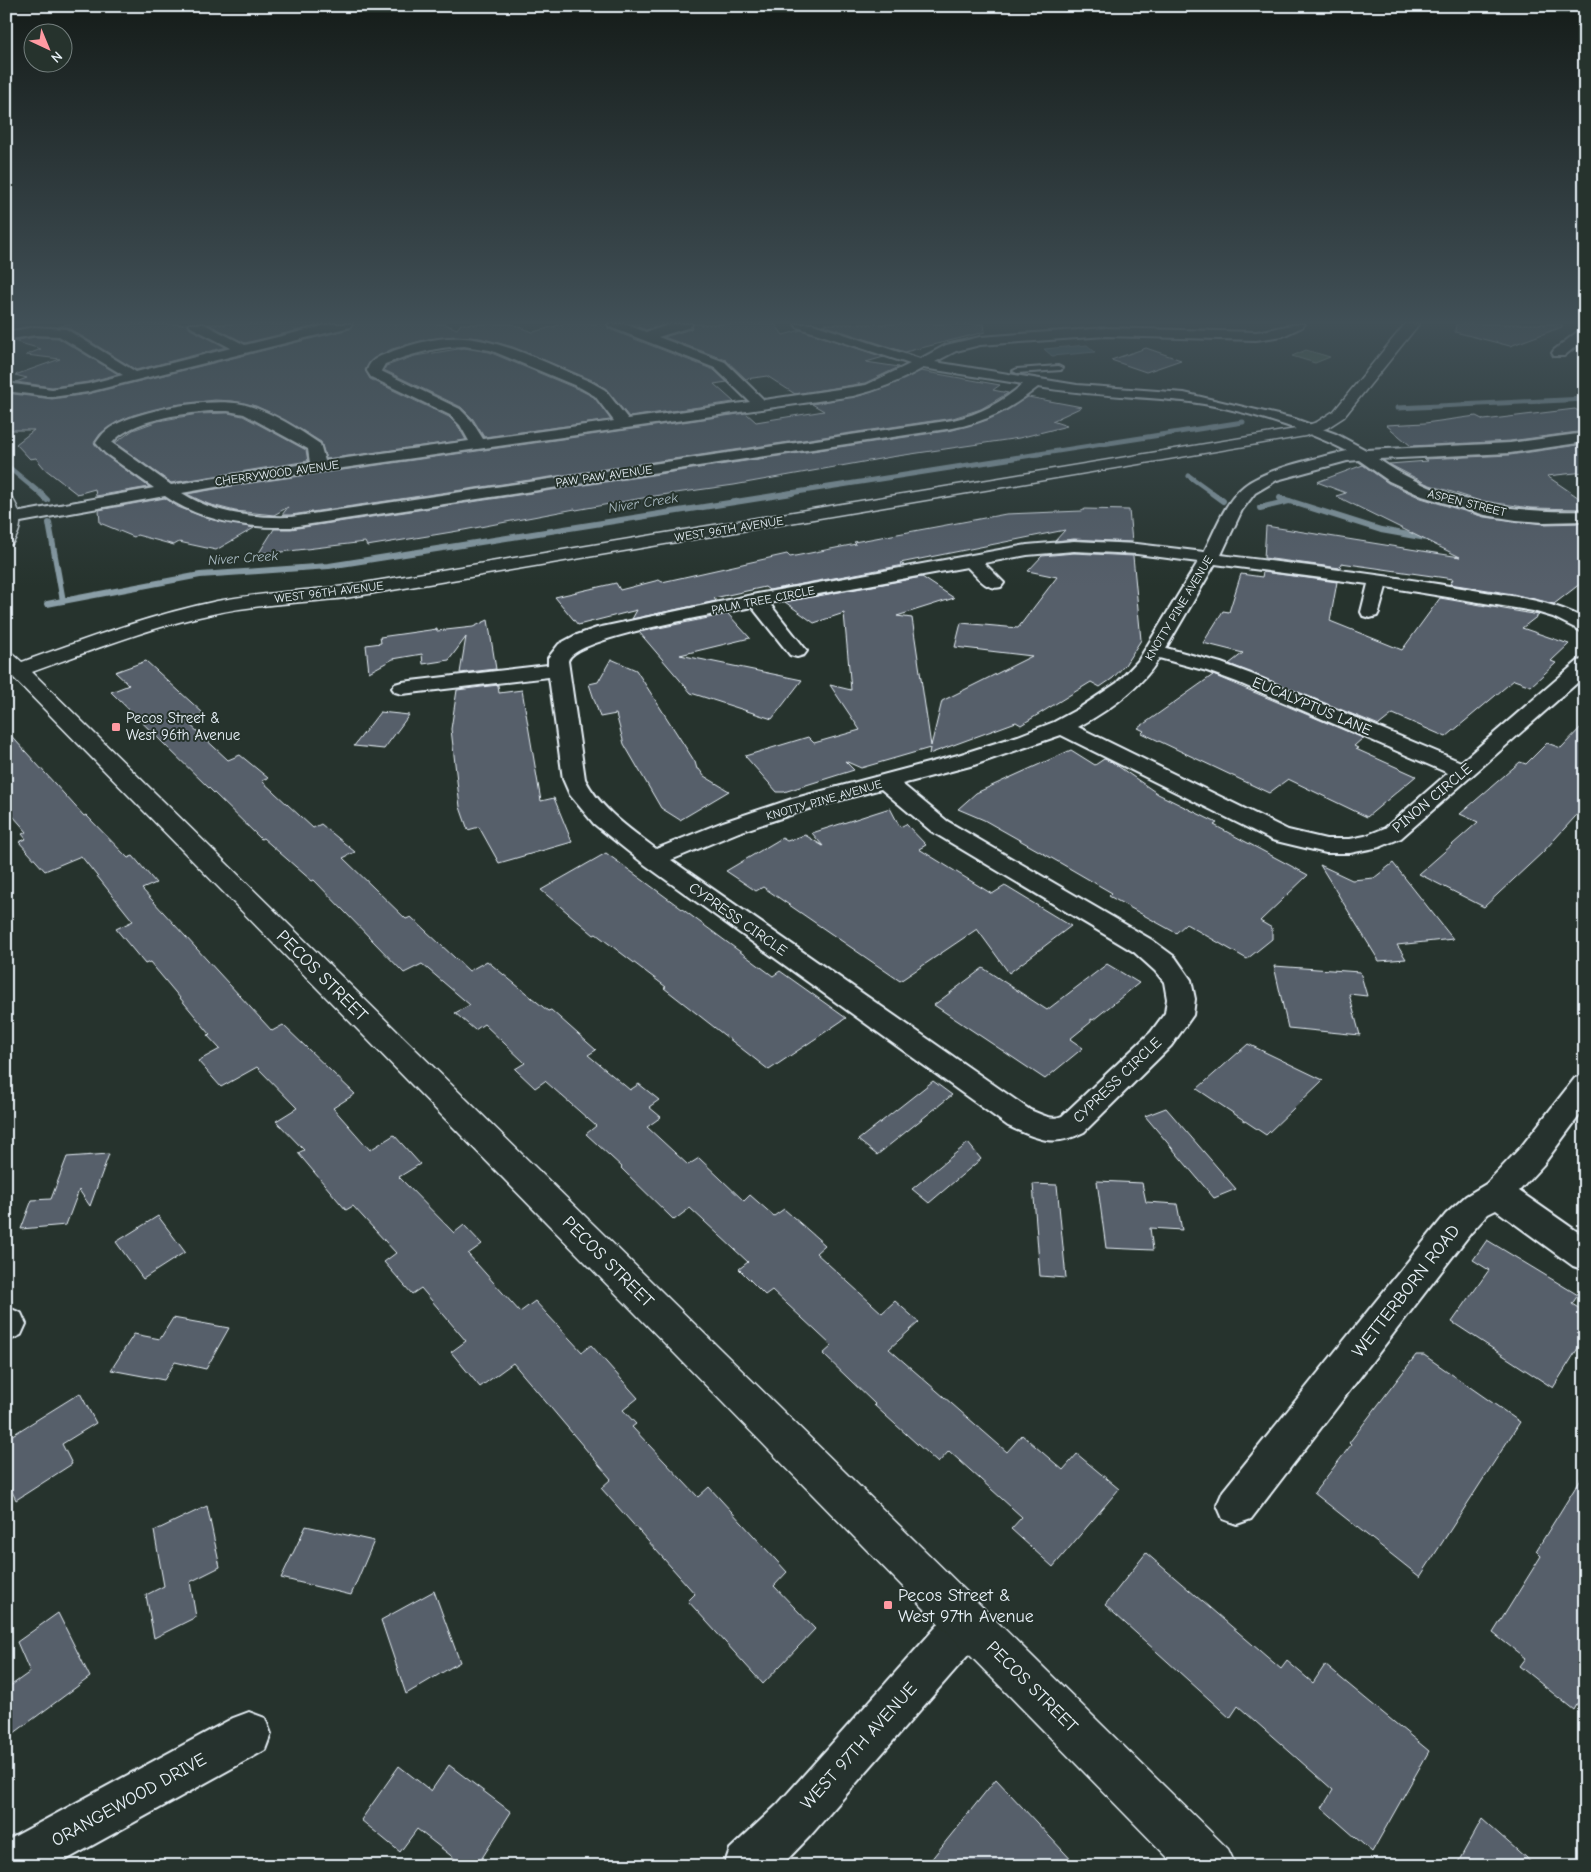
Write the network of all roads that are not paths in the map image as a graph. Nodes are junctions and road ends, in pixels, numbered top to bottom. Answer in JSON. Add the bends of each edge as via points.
{"nodes":[{"id":1,"x":177,"y":411,"type":"edge"},
{"id":2,"x":249,"y":411,"type":"edge"},
{"id":3,"x":453,"y":411,"type":"edge"},
{"id":4,"x":614,"y":411,"type":"edge"},
{"id":5,"x":715,"y":411,"type":"edge"},
{"id":6,"x":995,"y":411,"type":"edge"},
{"id":7,"x":1250,"y":411,"type":"edge"},
{"id":8,"x":1341,"y":411,"type":"edge"},
{"id":9,"x":623,"y":424,"type":"junction"},
{"id":10,"x":1311,"y":430,"type":"junction"},
{"id":11,"x":1585,"y":437,"type":"edge"},
{"id":12,"x":478,"y":444,"type":"junction"},
{"id":13,"x":1360,"y":454,"type":"junction"},
{"id":14,"x":318,"y":466,"type":"junction"},
{"id":15,"x":169,"y":490,"type":"junction"},
{"id":16,"x":6,"y":502,"type":"edge"},
{"id":17,"x":1585,"y":516,"type":"edge"},
{"id":18,"x":15,"y":518,"type":"junction"},
{"id":19,"x":6,"y":540,"type":"edge"},
{"id":20,"x":1210,"y":558,"type":"junction"},
{"id":21,"x":971,"y":560,"type":"junction"},
{"id":22,"x":1378,"y":580,"type":"junction"},
{"id":23,"x":995,"y":583,"type":"dead end"},
{"id":24,"x":757,"y":600,"type":"junction"},
{"id":25,"x":1370,"y":612,"type":"dead end"},
{"id":26,"x":1585,"y":627,"type":"edge"},
{"id":27,"x":796,"y":651,"type":"dead end"},
{"id":28,"x":1155,"y":651,"type":"junction"},
{"id":29,"x":1585,"y":665,"type":"edge"},
{"id":30,"x":10,"y":667,"type":"edge"},
{"id":31,"x":558,"y":670,"type":"junction"},
{"id":32,"x":402,"y":688,"type":"dead end"},
{"id":33,"x":1062,"y":727,"type":"junction"},
{"id":34,"x":1464,"y":771,"type":"junction"},
{"id":35,"x":886,"y":782,"type":"junction"},
{"id":36,"x":653,"y":859,"type":"junction"},
{"id":37,"x":1585,"y":1086,"type":"edge"},
{"id":38,"x":1497,"y":1193,"type":"junction"},
{"id":39,"x":1585,"y":1256,"type":"edge"},
{"id":40,"x":1237,"y":1505,"type":"dead end"},
{"id":41,"x":968,"y":1623,"type":"junction"},
{"id":42,"x":249,"y":1734,"type":"dead end"},
{"id":43,"x":8,"y":1866,"type":"edge"},
{"id":44,"x":747,"y":1866,"type":"edge"},
{"id":45,"x":1211,"y":1866,"type":"edge"}],
"edges":[{"from":1,"to":15,"type":"street","name":"PAW PAW AVENUE","via":[[125,426],[104,443]]},
{"from":2,"to":14,"type":"street","name":"PAW PAW AVENUE","via":[[315,447]]},
{"from":3,"to":12,"type":"street","via":[[460,415]]},
{"from":4,"to":9,"type":"street"},
{"from":5,"to":9,"type":"street","name":"CHERRYWOOD AVENUE"},
{"from":6,"to":15,"type":"street","name":"PAW PAW AVENUE","via":[[953,424],[291,522],[253,521],[202,510],[182,501]]},
{"from":7,"to":10,"type":"street","name":"ASPEN STREET"},
{"from":8,"to":10,"type":"street","name":"WEST 96TH AVENUE","via":[[1331,421]]},
{"from":9,"to":12,"type":"street","name":"CHERRYWOOD AVENUE"},
{"from":10,"to":13,"type":"street","name":"ASPEN STREET","via":[[1343,442]]},
{"from":10,"to":30,"type":"street","name":"WEST 96TH AVENUE","via":[[1249,443],[345,592],[217,606]]},
{"from":11,"to":13,"type":"street","name":"KNOTTY PINE AVENUE","via":[[1510,448]]},
{"from":12,"to":14,"type":"street","name":"CHERRYWOOD AVENUE"},
{"from":13,"to":17,"type":"street","name":"ASPEN STREET","via":[[1411,486],[1452,501],[1516,515]]},
{"from":13,"to":20,"type":"street","name":"KNOTTY PINE AVENUE","via":[[1294,469],[1248,490],[1234,508]]},
{"from":14,"to":15,"type":"street","name":"CHERRYWOOD AVENUE"},
{"from":15,"to":18,"type":"street","name":"CHERRYWOOD AVENUE"},
{"from":16,"to":18,"type":"street"},
{"from":18,"to":19,"type":"street"},
{"from":20,"to":21,"type":"street","name":"PALM TREE CIRCLE","via":[[1137,549],[1074,546]]},
{"from":20,"to":22,"type":"street"},
{"from":20,"to":28,"type":"street","name":"KNOTTY PINE AVENUE"},
{"from":21,"to":23,"type":"street"},
{"from":21,"to":24,"type":"street","name":"PALM TREE CIRCLE"},
{"from":22,"to":25,"type":"street"},
{"from":22,"to":26,"type":"street","via":[[1535,606],[1560,613]]},
{"from":24,"to":27,"type":"street"},
{"from":24,"to":31,"type":"street","name":"PALM TREE CIRCLE","via":[[588,637],[564,650],[558,657]]},
{"from":28,"to":33,"type":"street","name":"KNOTTY PINE AVENUE","via":[[1119,692]]},
{"from":28,"to":34,"type":"street","name":"EUCALYPTUS LANE","via":[[1244,678]]},
{"from":29,"to":34,"type":"street","name":"PINON CIRCLE"},
{"from":30,"to":41,"type":"street","name":"PECOS STREET"},
{"from":31,"to":32,"type":"street"},
{"from":31,"to":36,"type":"street","name":"PALM TREE CIRCLE","via":[[574,779],[582,795],[602,819]]},
{"from":33,"to":34,"type":"street","name":"PINON CIRCLE","via":[[1252,822],[1280,834],[1326,846],[1371,842],[1393,833]]},
{"from":33,"to":35,"type":"street","name":"KNOTTY PINE AVENUE","via":[[966,760]]},
{"from":35,"to":36,"type":"street","name":"KNOTTY PINE AVENUE","via":[[800,804],[731,827]]},
{"from":35,"to":36,"type":"street","name":"CYPRESS CIRCLE","via":[[939,826],[1143,946],[1165,964],[1177,980],[1181,999],[1179,1015],[1161,1039],[1073,1124],[1060,1131],[1047,1130],[1019,1118]]},
{"from":37,"to":38,"type":"street","name":"WETTERBORN ROAD","via":[[1532,1156]]},
{"from":38,"to":39,"type":"street"},
{"from":38,"to":40,"type":"street","name":"WETTERBORN ROAD","via":[[1477,1205],[1458,1224]]},
{"from":41,"to":44,"type":"street","name":"WEST 97TH AVENUE","via":[[794,1820]]},
{"from":41,"to":45,"type":"street","name":"PECOS STREET"},
{"from":42,"to":43,"type":"street","name":"ORANGEWOOD DRIVE"}]}
